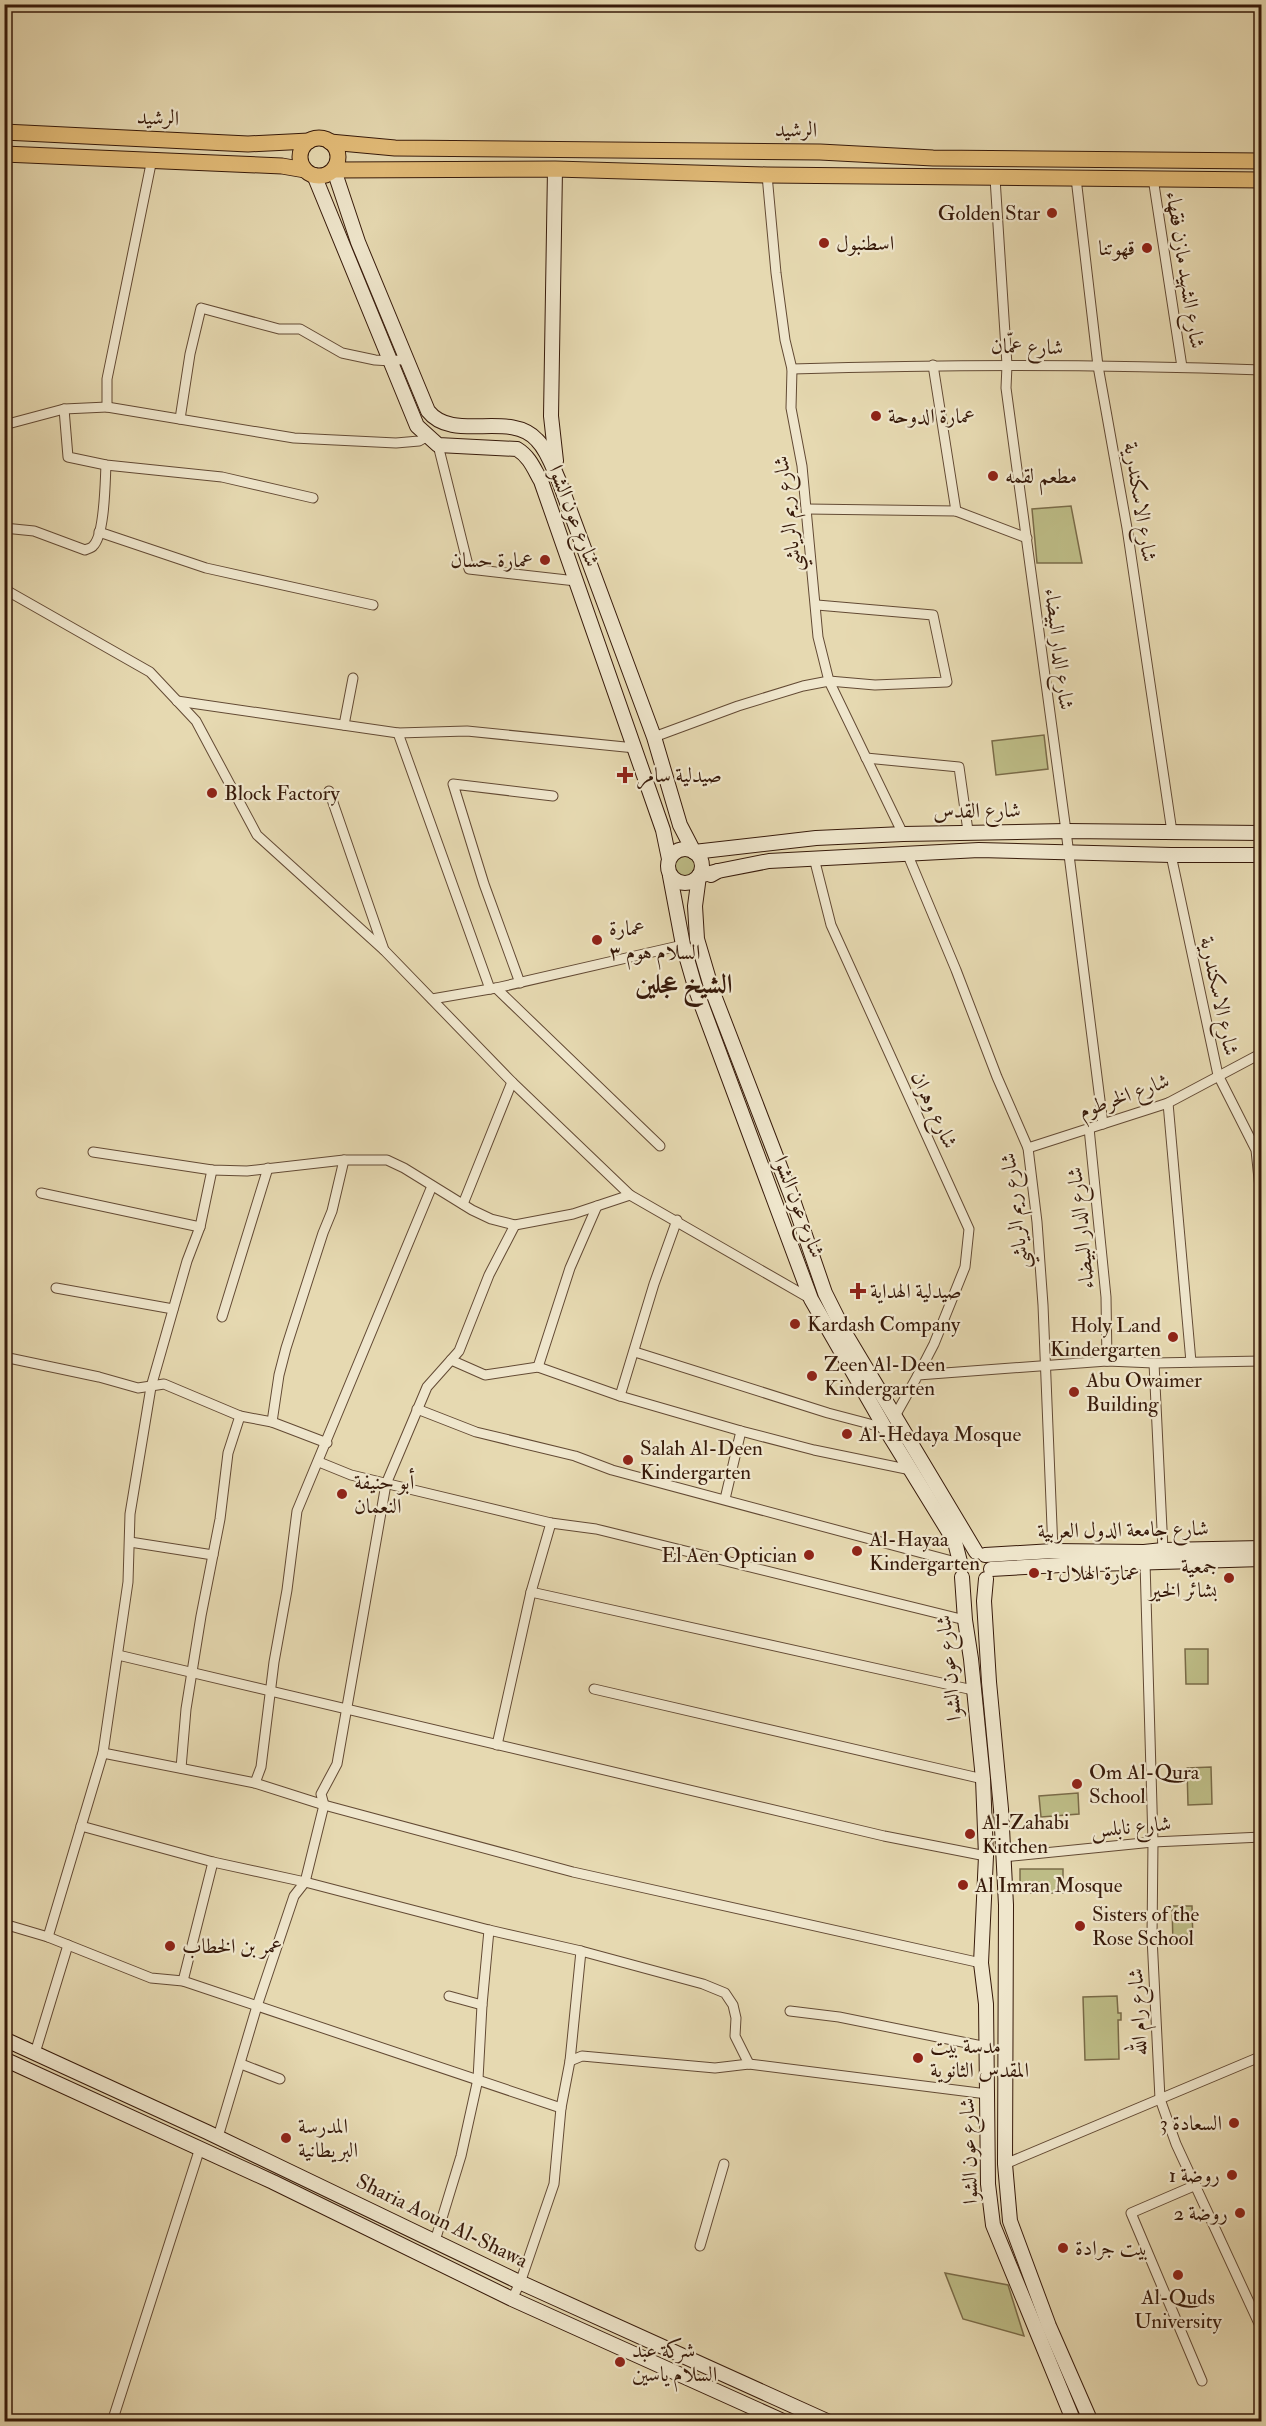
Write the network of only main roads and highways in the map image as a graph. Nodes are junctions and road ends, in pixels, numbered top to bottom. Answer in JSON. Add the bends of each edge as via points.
{"nodes":[{"id":1,"x":4,"y":132,"type":"edge"},
{"id":2,"x":309,"y":141,"type":"junction"},
{"id":3,"x":330,"y":141,"type":"junction"},
{"id":4,"x":4,"y":154,"type":"edge"},
{"id":5,"x":1262,"y":161,"type":"edge"},
{"id":6,"x":555,"y":169,"type":"junction"},
{"id":7,"x":334,"y":170,"type":"junction"},
{"id":8,"x":309,"y":172,"type":"junction"},
{"id":9,"x":1262,"y":180,"type":"edge"},
{"id":10,"x":551,"y":416,"type":"junction"},
{"id":11,"x":518,"y":428,"type":"junction"},
{"id":12,"x":560,"y":481,"type":"junction"},
{"id":13,"x":683,"y":832,"type":"junction"},
{"id":14,"x":1262,"y":832,"type":"edge"},
{"id":15,"x":714,"y":851,"type":"junction"},
{"id":16,"x":694,"y":852,"type":"junction"},
{"id":17,"x":1262,"y":855,"type":"edge"},
{"id":18,"x":669,"y":859,"type":"junction"},
{"id":19,"x":718,"y":871,"type":"junction"},
{"id":20,"x":670,"y":876,"type":"junction"},
{"id":21,"x":699,"y":876,"type":"junction"},
{"id":22,"x":696,"y":893,"type":"junction"},
{"id":23,"x":1262,"y":1548,"type":"edge"},
{"id":24,"x":981,"y":1553,"type":"junction"},
{"id":25,"x":1262,"y":1559,"type":"edge"},
{"id":26,"x":956,"y":1561,"type":"junction"},
{"id":27,"x":988,"y":1574,"type":"junction"},
{"id":28,"x":962,"y":1577,"type":"junction"},
{"id":29,"x":4,"y":2039,"type":"edge"},
{"id":30,"x":4,"y":2059,"type":"edge"},
{"id":31,"x":754,"y":2415,"type":"edge"},
{"id":32,"x":785,"y":2421,"type":"edge"},
{"id":33,"x":829,"y":2421,"type":"edge"},
{"id":34,"x":1074,"y":2421,"type":"edge"},
{"id":35,"x":1090,"y":2421,"type":"edge"}],
"edges":[{"from":1,"to":2,"type":"main road","name":"الرشيد","via":[[248,144]]},
{"from":2,"to":3,"type":"main road"},
{"from":2,"to":8,"type":"main road","via":[[301,154]]},
{"from":3,"to":5,"type":"main road","name":"الرشيد","via":[[395,148]]},
{"from":3,"to":7,"type":"main road","via":[[338,155]]},
{"from":4,"to":8,"type":"main road","name":"الرشيد","via":[[282,166]]},
{"from":6,"to":7,"type":"main road"},
{"from":6,"to":9,"type":"main road"},
{"from":6,"to":10,"type":"main road","name":"شارع عون الشوا"},
{"from":7,"to":8,"type":"main road","via":[[325,176]]},
{"from":7,"to":11,"type":"main road","via":[[358,242],[428,411],[437,420],[450,424]]},
{"from":8,"to":18,"type":"main road","name":"شارع عون الشوا","via":[[417,426],[433,441],[517,449],[526,455],[541,481],[663,830]]},
{"from":10,"to":11,"type":"main road","via":[[542,424]]},
{"from":10,"to":12,"type":"main road","name":"شارع عون الشوا"},
{"from":11,"to":12,"type":"main road","name":"شارع عون الشوا","via":[[537,439]]},
{"from":12,"to":13,"type":"main road","name":"شارع عون الشوا","via":[[654,737]]},
{"from":13,"to":15,"type":"main road"},
{"from":13,"to":16,"type":"main road","name":"شارع عون الشوا"},
{"from":14,"to":15,"type":"main road","name":"شارع القدس","via":[[968,831],[816,838]]},
{"from":15,"to":16,"type":"main road","name":"شارع القدس"},
{"from":16,"to":18,"type":"main road","via":[[683,849]]},
{"from":16,"to":21,"type":"main road","via":[[701,860]]},
{"from":17,"to":19,"type":"main road","name":"شارع القدس","via":[[979,850],[770,861]]},
{"from":18,"to":20,"type":"main road"},
{"from":19,"to":21,"type":"main road","name":"شارع القدس"},
{"from":19,"to":22,"type":"main road"},
{"from":20,"to":21,"type":"main road","via":[[684,884]]},
{"from":20,"to":26,"type":"main road","name":"شارع عون الشوا","via":[[682,945],[696,990],[811,1299],[955,1542]]},
{"from":21,"to":22,"type":"main road","name":"شارع عون الشوا"},
{"from":22,"to":24,"type":"main road","name":"شارع عون الشوا","via":[[697,939],[712,990],[825,1293],[845,1333]]},
{"from":23,"to":24,"type":"main road","name":"شارع جامعة الدول العربية"},
{"from":24,"to":26,"type":"main road","via":[[966,1554]]},
{"from":24,"to":27,"type":"main road"},
{"from":25,"to":27,"type":"main road","name":"شارع جامعة الدول العربية","via":[[1145,1562]]},
{"from":26,"to":28,"type":"main road"},
{"from":27,"to":28,"type":"main road","via":[[982,1582],[971,1583]]},
{"from":27,"to":35,"type":"main road","name":"شارع عون الشوا","via":[[984,1601],[1006,1917],[1005,2164],[1010,2221]]},
{"from":28,"to":34,"type":"main road","name":"شارع عون الشوا","via":[[983,1779],[986,1856],[981,1963],[986,2004],[986,2150],[993,2225]]},
{"from":29,"to":33,"type":"main road","name":"Sharia Aoun Al-Shawa","via":[[520,2283]]},
{"from":30,"to":31,"type":"main road","name":"Sharia Aoun Al-Shawa","via":[[200,2148]]},
{"from":31,"to":32,"type":"main road","name":"Sharia Aoun Al-Shawa"}]}
